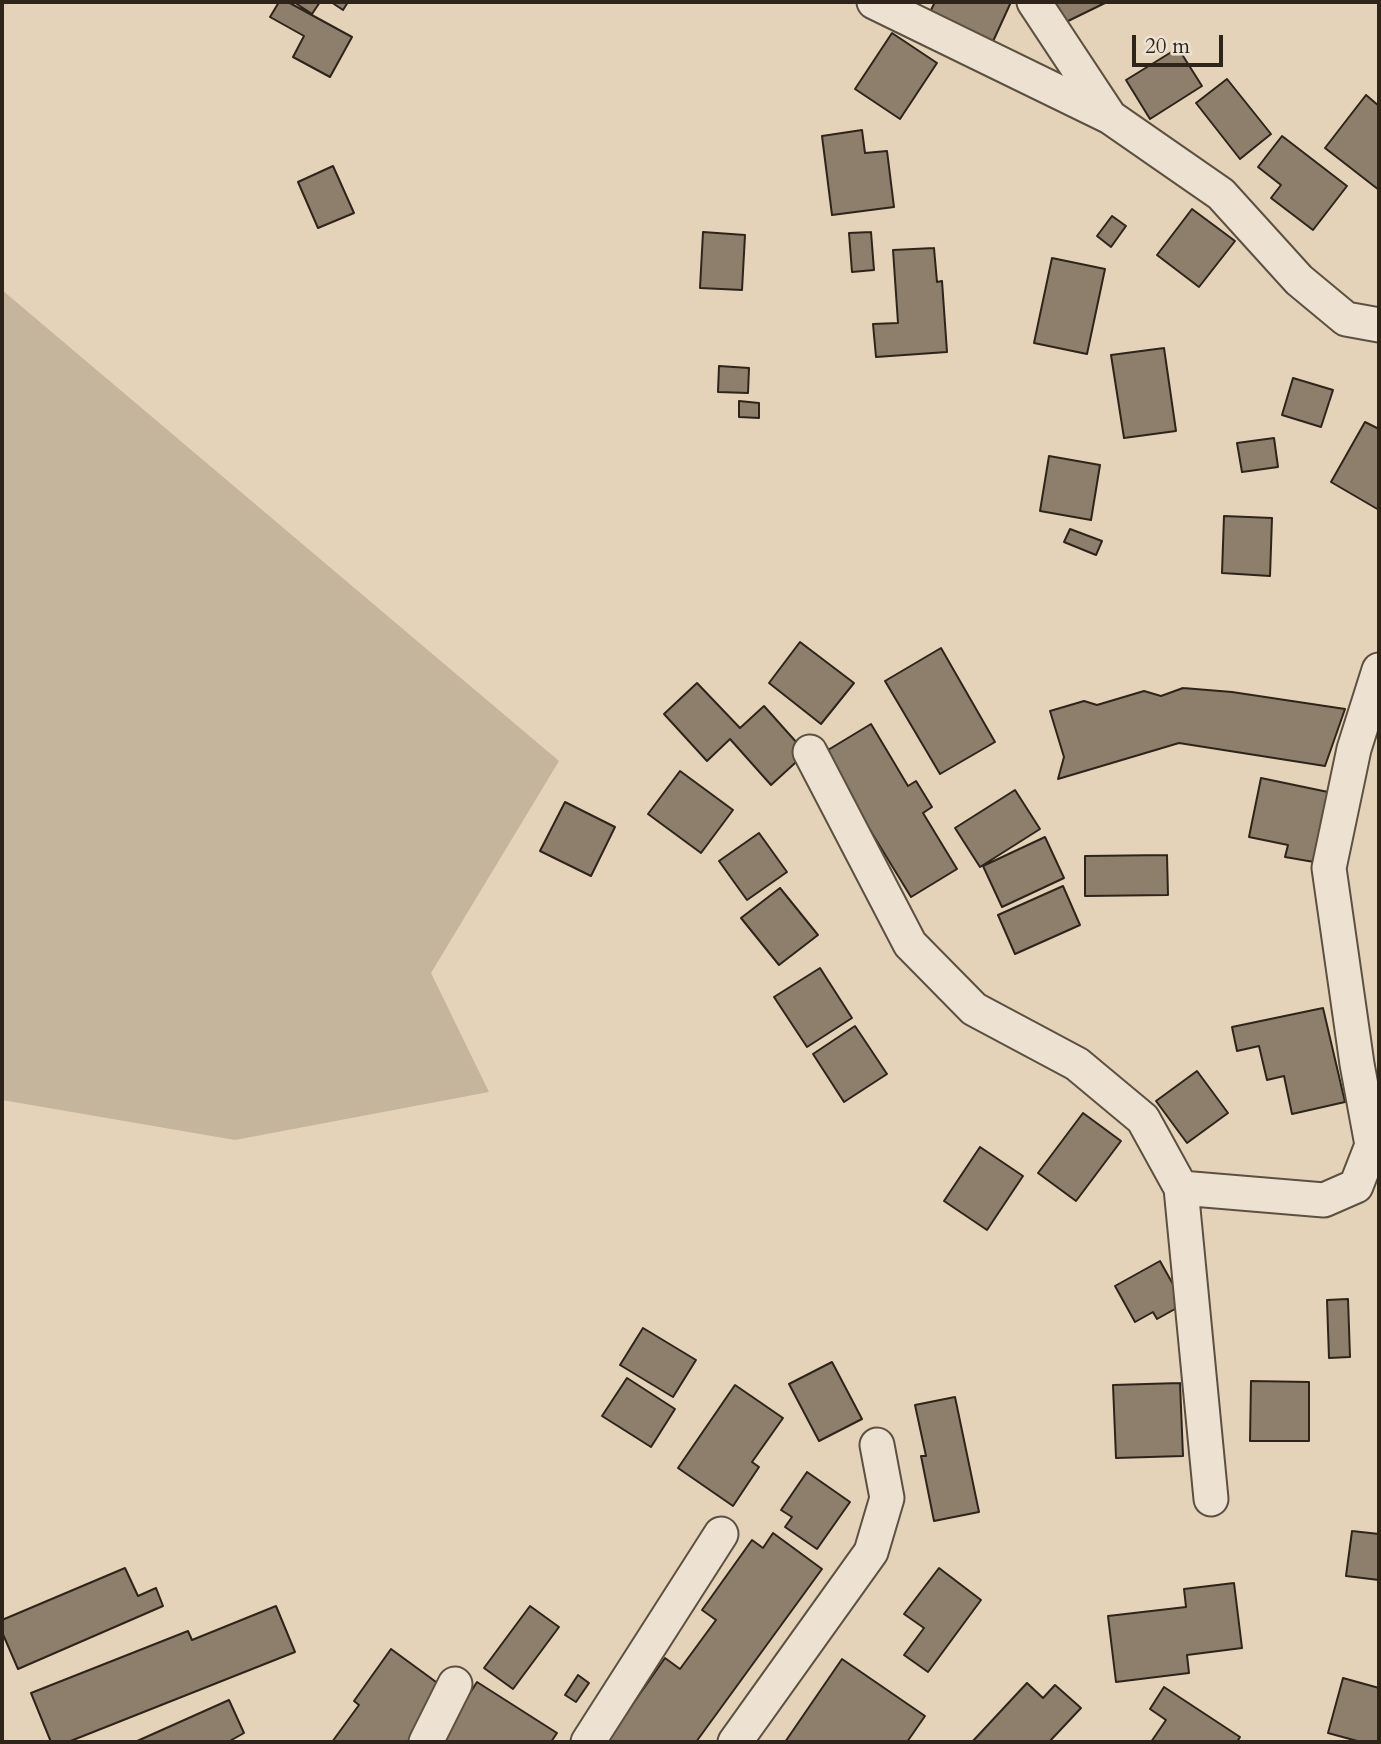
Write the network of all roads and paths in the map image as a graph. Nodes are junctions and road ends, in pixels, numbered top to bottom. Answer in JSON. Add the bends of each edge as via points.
{"nodes":[{"id":1,"x":874,"y":2,"type":"edge"},
{"id":2,"x":1034,"y":2,"type":"edge"},
{"id":3,"x":1110,"y":117,"type":"junction"},
{"id":4,"x":1379,"y":325,"type":"edge"},
{"id":5,"x":1379,"y":670,"type":"edge"},
{"id":6,"x":810,"y":752,"type":"dead end"},
{"id":7,"x":1181,"y":1188,"type":"junction"},
{"id":8,"x":877,"y":1445,"type":"dead end"},
{"id":9,"x":1211,"y":1499,"type":"dead end"},
{"id":10,"x":722,"y":1534,"type":"dead end"},
{"id":11,"x":456,"y":1684,"type":"dead end"},
{"id":12,"x":426,"y":1742,"type":"edge"},
{"id":13,"x":588,"y":1742,"type":"edge"},
{"id":14,"x":735,"y":1742,"type":"edge"}],
"edges":[{"from":1,"to":3,"type":"street"},
{"from":2,"to":3,"type":"street"},
{"from":3,"to":4,"type":"street","via":[[1221,194],[1299,280],[1346,319]]},
{"from":5,"to":7,"type":"street","via":[[1354,749],[1329,868],[1372,1145],[1356,1186],[1324,1200]]},
{"from":6,"to":7,"type":"street","via":[[910,944],[974,1009],[1077,1064],[1143,1119]]},
{"from":7,"to":9,"type":"street"},
{"from":8,"to":14,"type":"street","via":[[887,1498],[871,1552]]},
{"from":10,"to":13,"type":"street"},
{"from":11,"to":12,"type":"street"}]}
